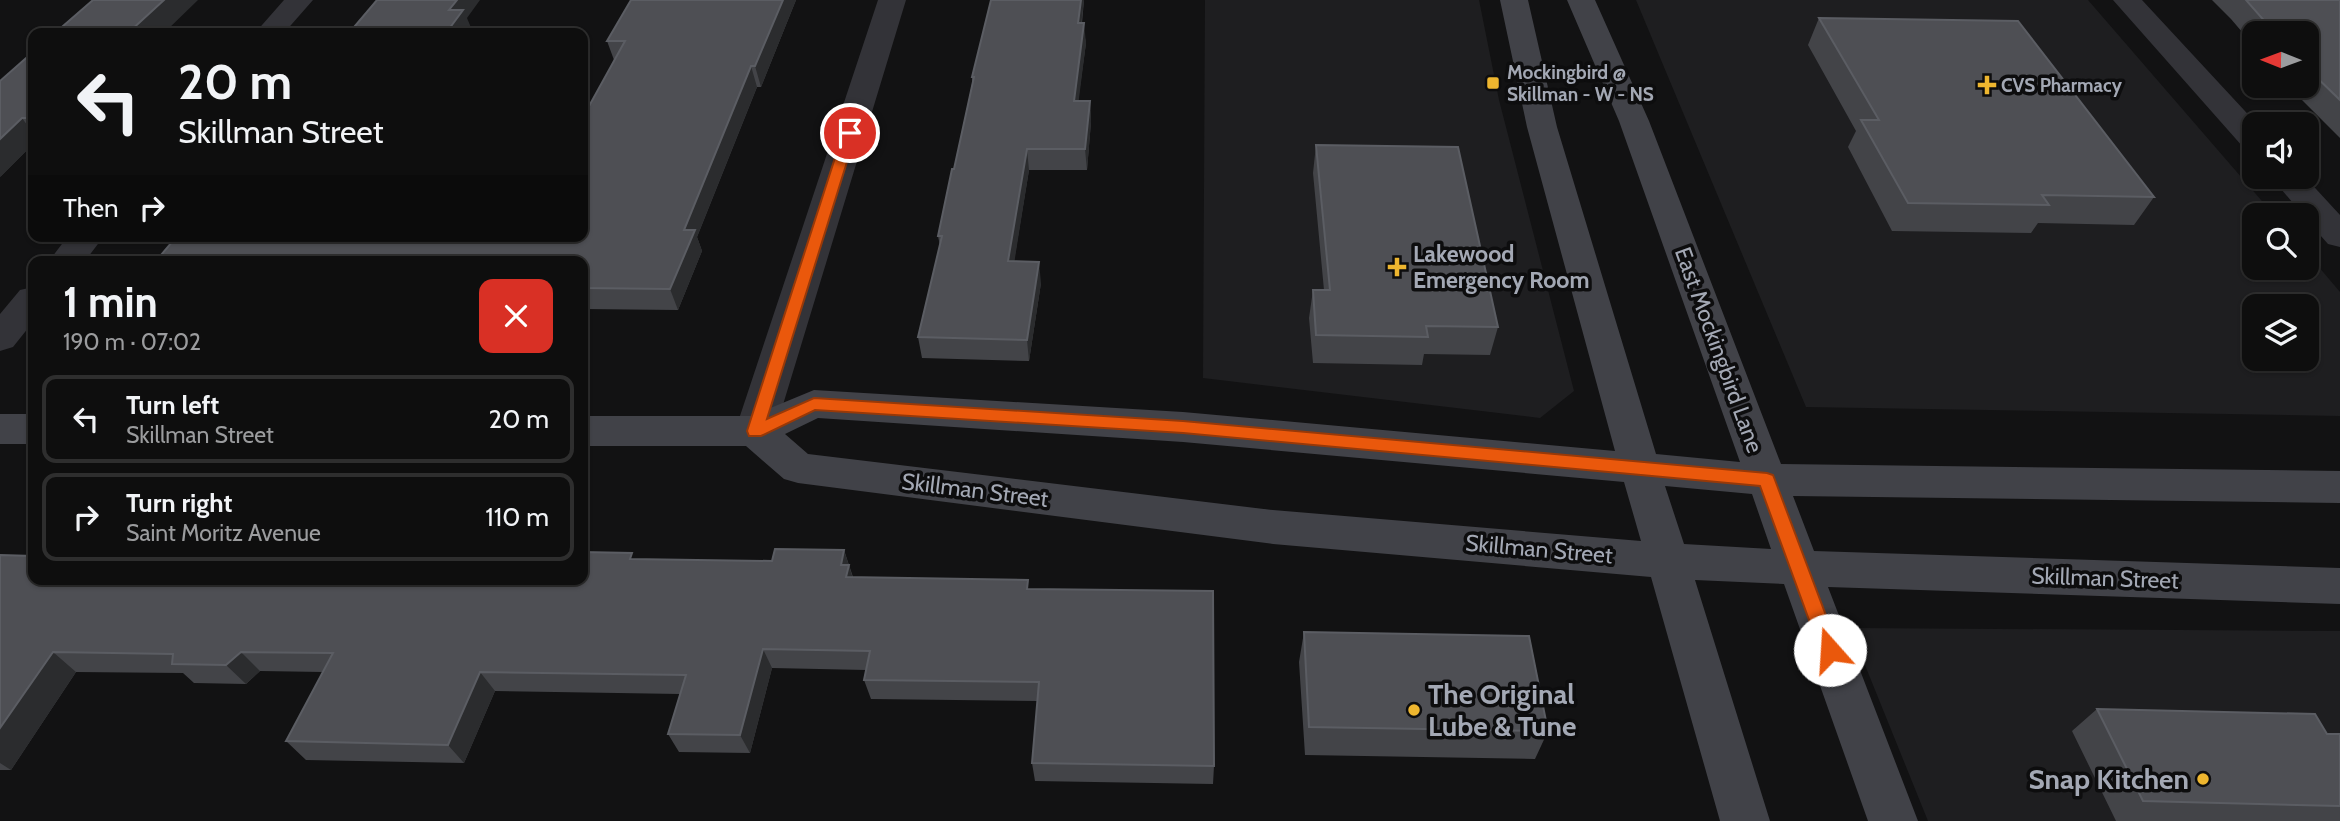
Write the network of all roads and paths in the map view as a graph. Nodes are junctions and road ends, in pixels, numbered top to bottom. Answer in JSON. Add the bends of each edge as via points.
{"nodes":[{"id":1,"x":299,"y":0,"type":"edge"},
{"id":2,"x":892,"y":0,"type":"edge"},
{"id":3,"x":1514,"y":0,"type":"edge"},
{"id":4,"x":1581,"y":0,"type":"edge"},
{"id":5,"x":2127,"y":0,"type":"edge"},
{"id":6,"x":273,"y":28,"type":"edge"},
{"id":7,"x":2242,"y":127,"type":"edge"},
{"id":8,"x":2298,"y":189,"type":"edge"},
{"id":9,"x":2340,"y":236,"type":"edge"},
{"id":10,"x":82,"y":242,"type":"edge"},
{"id":11,"x":70,"y":256,"type":"edge"},
{"id":12,"x":28,"y":305,"type":"edge"},
{"id":13,"x":0,"y":338,"type":"edge"},
{"id":14,"x":0,"y":429,"type":"edge"},
{"id":15,"x":28,"y":429,"type":"edge"},
{"id":16,"x":588,"y":431,"type":"edge"},
{"id":17,"x":755,"y":431,"type":"junction"},
{"id":18,"x":1640,"y":469,"type":"junction"},
{"id":19,"x":1767,"y":480,"type":"junction"},
{"id":20,"x":2340,"y":487,"type":"edge"},
{"id":21,"x":1668,"y":561,"type":"junction"},
{"id":22,"x":1801,"y":568,"type":"junction"},
{"id":23,"x":2340,"y":586,"type":"edge"},
{"id":24,"x":1745,"y":821,"type":"edge"},
{"id":25,"x":1893,"y":821,"type":"edge"}],
"edges":[{"from":1,"to":6,"type":"street"},
{"from":2,"to":17,"type":"street"},
{"from":3,"to":18,"type":"main road","via":[[1533,96]]},
{"from":4,"to":19,"type":"main road","name":"East Mockingbird Lane","via":[[1634,121]]},
{"from":5,"to":7,"type":"street"},
{"from":8,"to":9,"type":"street"},
{"from":10,"to":11,"type":"street"},
{"from":12,"to":13,"type":"street"},
{"from":14,"to":15,"type":"main road"},
{"from":16,"to":17,"type":"main road"},
{"from":17,"to":18,"type":"main road","via":[[814,404],[1183,427]]},
{"from":17,"to":21,"type":"main road","name":"Skillman Street","via":[[798,468],[1273,527]]},
{"from":18,"to":19,"type":"main road"},
{"from":18,"to":21,"type":"main road"},
{"from":19,"to":20,"type":"main road"},
{"from":19,"to":22,"type":"main road","name":"East Mockingbird Lane"},
{"from":21,"to":22,"type":"main road","name":"Skillman Street"},
{"from":21,"to":24,"type":"main road"},
{"from":22,"to":23,"type":"main road","name":"Skillman Street"},
{"from":22,"to":25,"type":"main road","name":"East Mockingbird Lane"}]}
